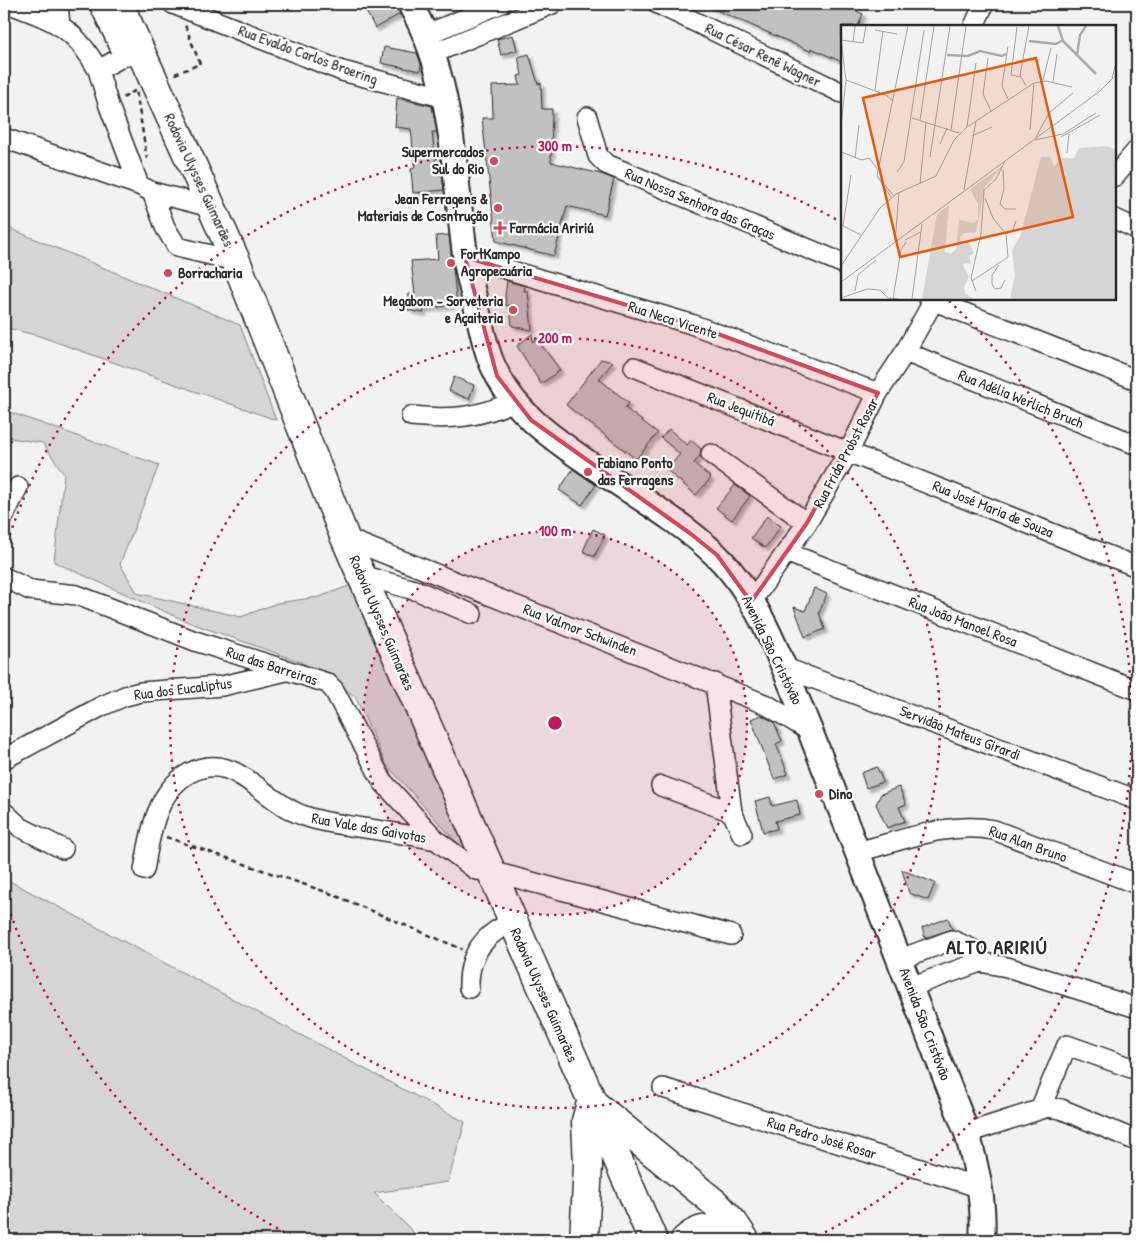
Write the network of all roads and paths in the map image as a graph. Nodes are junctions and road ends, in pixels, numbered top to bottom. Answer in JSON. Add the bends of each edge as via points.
{"nodes":[{"id":1,"x":10,"y":4,"type":"edge"},
{"id":2,"x":58,"y":4,"type":"edge"},
{"id":3,"x":99,"y":4,"type":"edge"},
{"id":4,"x":119,"y":4,"type":"edge"},
{"id":5,"x":410,"y":4,"type":"edge"},
{"id":6,"x":500,"y":4,"type":"edge"},
{"id":7,"x":552,"y":4,"type":"edge"},
{"id":8,"x":658,"y":4,"type":"edge"},
{"id":9,"x":984,"y":4,"type":"edge"},
{"id":10,"x":175,"y":5,"type":"edge"},
{"id":11,"x":60,"y":25,"type":"junction"},
{"id":12,"x":974,"y":25,"type":"edge"},
{"id":13,"x":429,"y":44,"type":"junction"},
{"id":14,"x":132,"y":55,"type":"junction"},
{"id":15,"x":98,"y":70,"type":"junction"},
{"id":16,"x":176,"y":74,"type":"dead end"},
{"id":17,"x":841,"y":93,"type":"edge"},
{"id":18,"x":446,"y":98,"type":"junction"},
{"id":19,"x":109,"y":106,"type":"junction"},
{"id":20,"x":587,"y":117,"type":"dead end"},
{"id":21,"x":4,"y":138,"type":"edge"},
{"id":22,"x":1137,"y":150,"type":"edge"},
{"id":23,"x":148,"y":164,"type":"dead end"},
{"id":24,"x":1116,"y":175,"type":"edge"},
{"id":25,"x":145,"y":188,"type":"junction"},
{"id":26,"x":211,"y":207,"type":"junction"},
{"id":27,"x":1116,"y":219,"type":"edge"},
{"id":28,"x":1137,"y":229,"type":"edge"},
{"id":29,"x":465,"y":256,"type":"junction"},
{"id":30,"x":236,"y":261,"type":"junction"},
{"id":31,"x":841,"y":263,"type":"edge"},
{"id":32,"x":932,"y":300,"type":"edge"},
{"id":33,"x":905,"y":352,"type":"junction"},
{"id":34,"x":634,"y":367,"type":"dead end"},
{"id":35,"x":1137,"y":380,"type":"edge"},
{"id":36,"x":878,"y":393,"type":"junction"},
{"id":37,"x":514,"y":401,"type":"junction"},
{"id":38,"x":411,"y":416,"type":"dead end"},
{"id":39,"x":1137,"y":445,"type":"edge"},
{"id":40,"x":848,"y":451,"type":"junction"},
{"id":41,"x":711,"y":454,"type":"dead end"},
{"id":42,"x":18,"y":487,"type":"dead end"},
{"id":43,"x":4,"y":516,"type":"edge"},
{"id":44,"x":807,"y":523,"type":"junction"},
{"id":45,"x":345,"y":538,"type":"junction"},
{"id":46,"x":788,"y":553,"type":"junction"},
{"id":47,"x":1137,"y":568,"type":"edge"},
{"id":48,"x":362,"y":575,"type":"junction"},
{"id":49,"x":4,"y":577,"type":"edge"},
{"id":50,"x":751,"y":602,"type":"junction"},
{"id":51,"x":472,"y":614,"type":"dead end"},
{"id":52,"x":783,"y":667,"type":"junction"},
{"id":53,"x":286,"y":671,"type":"junction"},
{"id":54,"x":715,"y":683,"type":"junction"},
{"id":55,"x":1137,"y":690,"type":"edge"},
{"id":56,"x":810,"y":731,"type":"junction"},
{"id":57,"x":4,"y":759,"type":"edge"},
{"id":58,"x":661,"y":786,"type":"dead end"},
{"id":59,"x":1137,"y":800,"type":"edge"},
{"id":60,"x":4,"y":812,"type":"edge"},
{"id":61,"x":732,"y":812,"type":"junction"},
{"id":62,"x":151,"y":831,"type":"junction"},
{"id":63,"x":742,"y":834,"type":"dead end"},
{"id":64,"x":436,"y":840,"type":"junction"},
{"id":65,"x":63,"y":849,"type":"dead end"},
{"id":66,"x":858,"y":852,"type":"junction"},
{"id":67,"x":144,"y":870,"type":"dead end"},
{"id":68,"x":490,"y":871,"type":"junction"},
{"id":69,"x":1137,"y":884,"type":"edge"},
{"id":70,"x":513,"y":922,"type":"junction"},
{"id":71,"x":731,"y":935,"type":"dead end"},
{"id":72,"x":475,"y":954,"type":"junction"},
{"id":73,"x":900,"y":959,"type":"junction"},
{"id":74,"x":980,"y":962,"type":"junction"},
{"id":75,"x":910,"y":987,"type":"junction"},
{"id":76,"x":469,"y":988,"type":"dead end"},
{"id":77,"x":1137,"y":1008,"type":"edge"},
{"id":78,"x":1137,"y":1070,"type":"edge"},
{"id":79,"x":663,"y":1088,"type":"dead end"},
{"id":80,"x":591,"y":1101,"type":"junction"},
{"id":81,"x":1042,"y":1108,"type":"junction"},
{"id":82,"x":966,"y":1133,"type":"junction"},
{"id":83,"x":1137,"y":1142,"type":"edge"},
{"id":84,"x":981,"y":1188,"type":"junction"},
{"id":85,"x":584,"y":1240,"type":"edge"},
{"id":86,"x":653,"y":1240,"type":"edge"},
{"id":87,"x":685,"y":1240,"type":"edge"},
{"id":88,"x":744,"y":1240,"type":"edge"},
{"id":89,"x":982,"y":1240,"type":"edge"}],
"edges":[{"from":1,"to":11,"type":"street"},
{"from":2,"to":11,"type":"street"},
{"from":3,"to":14,"type":"street"},
{"from":4,"to":14,"type":"highway","name":"Rodovia Ulysses Guimarães"},
{"from":5,"to":13,"type":"main road","name":"Avenida São Cristóvão"},
{"from":6,"to":13,"type":"street"},
{"from":7,"to":13,"type":"street"},
{"from":8,"to":17,"type":"street","name":"Rua César Renê Wagner"},
{"from":9,"to":12,"type":"street"},
{"from":10,"to":16,"type":"path","via":[[200,64]]},
{"from":10,"to":18,"type":"street","name":"Rua Evaldo Carlos Broering","via":[[342,71]]},
{"from":11,"to":15,"type":"street","via":[[83,44]]},
{"from":13,"to":18,"type":"main road","name":"Avenida São Cristóvão"},
{"from":14,"to":15,"type":"street"},
{"from":14,"to":26,"type":"highway","name":"Rodovia Ulysses Guimarães"},
{"from":15,"to":19,"type":"street"},
{"from":18,"to":29,"type":"main road","name":"Avenida São Cristóvão"},
{"from":19,"to":23,"type":"path","via":[[136,90]]},
{"from":19,"to":25,"type":"street"},
{"from":20,"to":31,"type":"street","name":"Rua Nossa Senhora das Graças","via":[[598,156],[606,164]]},
{"from":21,"to":25,"type":"street"},
{"from":22,"to":24,"type":"street"},
{"from":25,"to":26,"type":"street"},
{"from":25,"to":30,"type":"street","via":[[177,247]]},
{"from":26,"to":30,"type":"highway","name":"Rodovia Ulysses Guimarães"},
{"from":27,"to":28,"type":"street"},
{"from":29,"to":36,"type":"street","name":"Rua Neca Vicente","via":[[691,324]]},
{"from":29,"to":37,"type":"main road","name":"Avenida São Cristóvão","via":[[485,342],[497,376]]},
{"from":30,"to":45,"type":"highway","name":"Rodovia Ulysses Guimarães"},
{"from":32,"to":33,"type":"street","name":"Rua Frida Probst Rosar"},
{"from":32,"to":35,"type":"street"},
{"from":33,"to":36,"type":"street","name":"Rua Frida Probst Rosar"},
{"from":33,"to":39,"type":"street","name":"Rua Adélia Werlich Bruch"},
{"from":34,"to":40,"type":"street","name":"Rua Jequitibá"},
{"from":36,"to":40,"type":"street","name":"Rua Frida Probst Rosar"},
{"from":37,"to":38,"type":"street","via":[[491,412],[462,417]]},
{"from":37,"to":50,"type":"main road","name":"Avenida São Cristóvão","via":[[550,436],[691,534],[717,556],[738,580]]},
{"from":40,"to":44,"type":"street","name":"Rua Frida Probst Rosar"},
{"from":40,"to":47,"type":"street","name":"Rua José Maria de Souza"},
{"from":41,"to":44,"type":"street"},
{"from":42,"to":43,"type":"street"},
{"from":44,"to":46,"type":"street","name":"Rua Frida Probst Rosar"},
{"from":45,"to":48,"type":"highway","name":"Rodovia Ulysses Guimarães"},
{"from":45,"to":54,"type":"street","name":"Rua Valmor Schwinden"},
{"from":46,"to":50,"type":"street","name":"Rua Frida Probst Rosar"},
{"from":46,"to":55,"type":"street","name":"Rua João Manoel Rosa"},
{"from":48,"to":51,"type":"street","via":[[418,591]]},
{"from":48,"to":68,"type":"highway","name":"Rodovia Ulysses Guimarães"},
{"from":49,"to":53,"type":"street","name":"Rua das Barreiras","via":[[30,590],[77,595]]},
{"from":50,"to":52,"type":"main road","name":"Avenida São Cristóvão"},
{"from":52,"to":56,"type":"main road","name":"Avenida São Cristóvão"},
{"from":52,"to":59,"type":"street","name":"Servidão Mateus Girardi"},
{"from":53,"to":57,"type":"street","name":"Rua dos Eucaliptus","via":[[222,686],[125,696]]},
{"from":53,"to":64,"type":"street","name":"Rua das Barreiras","via":[[319,680],[334,690],[383,782]]},
{"from":54,"to":56,"type":"street","name":"Rua Valmor Schwinden","via":[[767,705]]},
{"from":54,"to":61,"type":"street"},
{"from":56,"to":66,"type":"main road","name":"Avenida São Cristóvão"},
{"from":58,"to":61,"type":"street"},
{"from":60,"to":65,"type":"street","via":[[20,827]]},
{"from":61,"to":63,"type":"street"},
{"from":62,"to":64,"type":"street","name":"Rua Vale das Gaivotas","via":[[158,810],[179,779],[207,766],[237,772],[301,815],[330,823]]},
{"from":62,"to":67,"type":"street","name":"Rua Vale das Gaivotas"},
{"from":62,"to":72,"type":"path","via":[[329,893]]},
{"from":64,"to":68,"type":"street","name":"Rua das Barreiras","via":[[476,870]]},
{"from":66,"to":69,"type":"street","name":"Rua Alan Bruno","via":[[953,828],[981,827]]},
{"from":66,"to":73,"type":"main road","name":"Avenida São Cristóvão"},
{"from":68,"to":70,"type":"highway","name":"Rodovia Ulysses Guimarães"},
{"from":68,"to":71,"type":"street","name":"Rua das Barreiras"},
{"from":70,"to":72,"type":"street","via":[[491,934]]},
{"from":70,"to":80,"type":"highway","name":"Rodovia Ulysses Guimarães"},
{"from":72,"to":76,"type":"street"},
{"from":73,"to":74,"type":"street","via":[[952,940],[972,949]]},
{"from":73,"to":75,"type":"main road","name":"Avenida São Cristóvão"},
{"from":74,"to":75,"type":"street"},
{"from":74,"to":77,"type":"street","via":[[1007,967]]},
{"from":75,"to":82,"type":"main road","name":"Avenida São Cristóvão"},
{"from":78,"to":81,"type":"street","via":[[1067,1045]]},
{"from":79,"to":84,"type":"street","name":"Rua Pedro José Rosar"},
{"from":80,"to":85,"type":"highway","via":[[586,1121],[588,1165]]},
{"from":80,"to":86,"type":"highway","name":"Rodovia Ulysses Guimarães"},
{"from":80,"to":88,"type":"highway","via":[[716,1204]]},
{"from":81,"to":82,"type":"street"},
{"from":81,"to":83,"type":"street","via":[[1061,1109]]},
{"from":82,"to":84,"type":"main road","name":"Avenida São Cristóvão"},
{"from":84,"to":89,"type":"main road","name":"Avenida São Cristóvão"},
{"from":87,"to":88,"type":"highway","via":[[707,1228],[719,1229]]}]}
